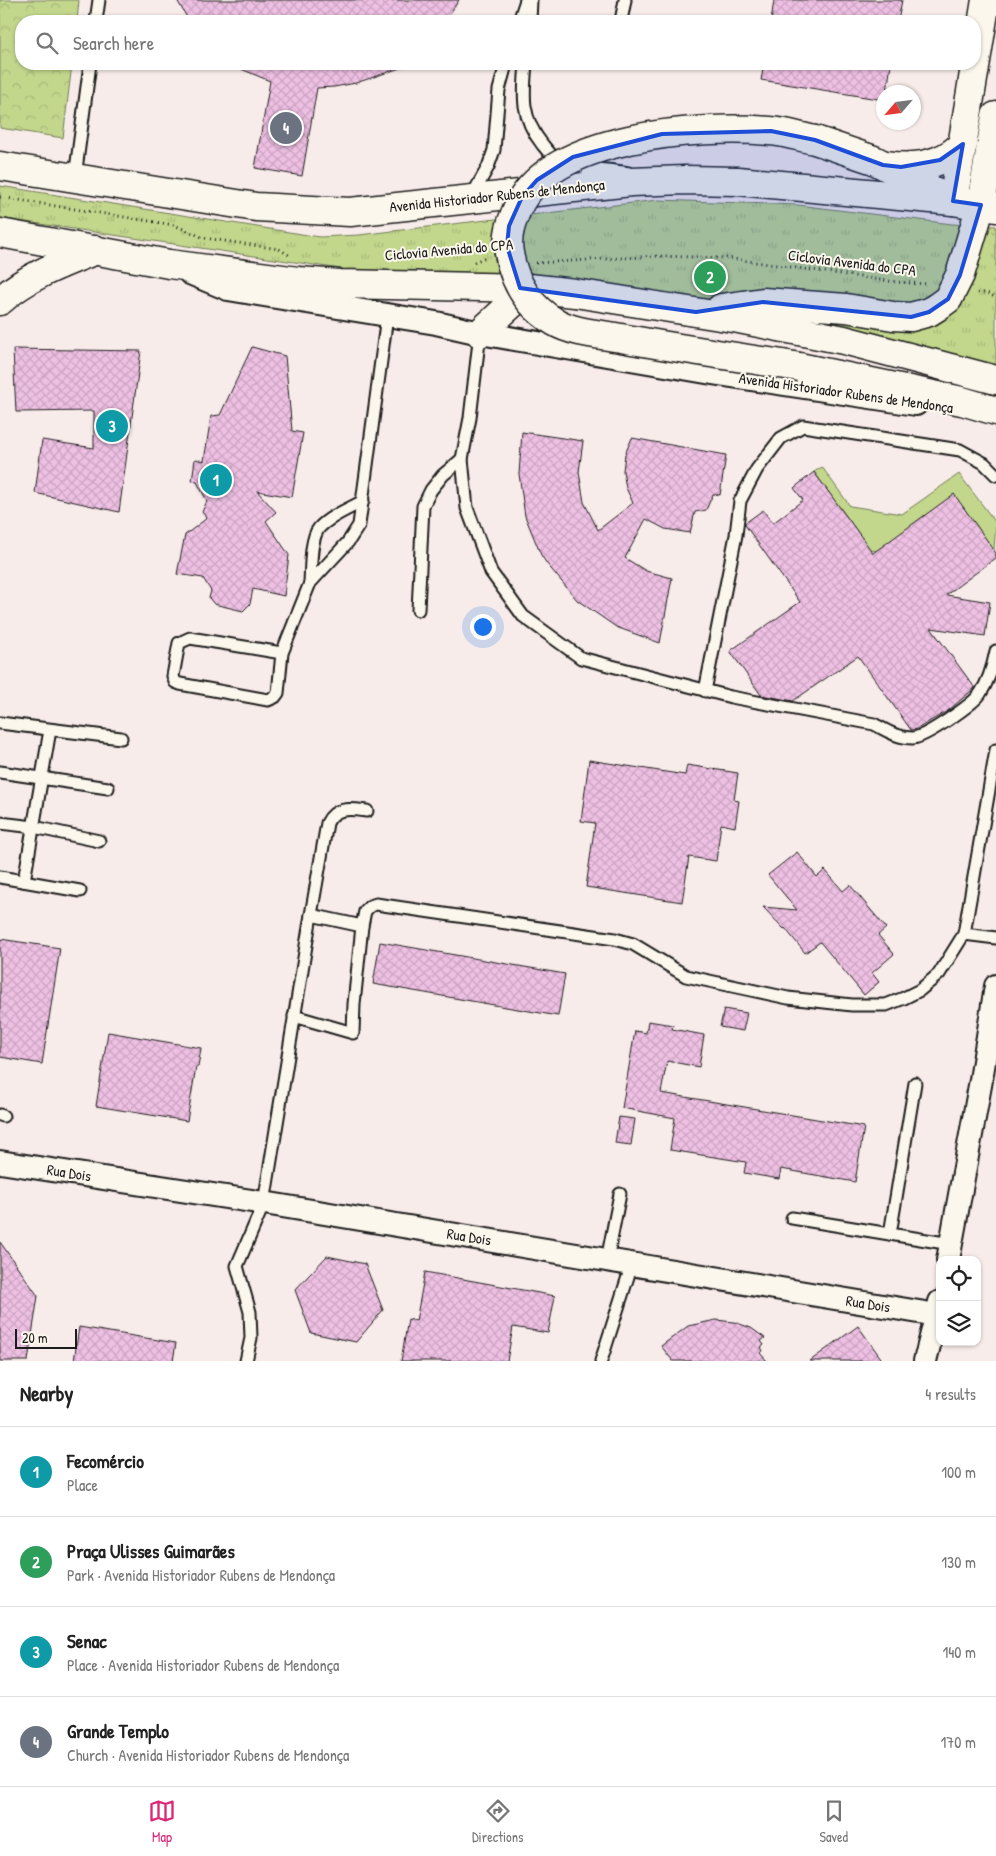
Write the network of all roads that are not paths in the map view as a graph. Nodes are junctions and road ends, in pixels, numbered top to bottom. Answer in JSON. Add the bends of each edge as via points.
{"nodes":[{"id":1,"x":99,"y":0,"type":"edge"},
{"id":2,"x":526,"y":0,"type":"edge"},
{"id":3,"x":531,"y":0,"type":"edge"},
{"id":4,"x":625,"y":0,"type":"edge"},
{"id":5,"x":986,"y":0,"type":"edge"},
{"id":6,"x":97,"y":15,"type":"edge"},
{"id":7,"x":521,"y":15,"type":"edge"},
{"id":8,"x":530,"y":15,"type":"edge"},
{"id":9,"x":622,"y":15,"type":"edge"},
{"id":10,"x":981,"y":31,"type":"edge"},
{"id":11,"x":89,"y":70,"type":"edge"},
{"id":12,"x":504,"y":70,"type":"edge"},
{"id":13,"x":526,"y":70,"type":"edge"},
{"id":14,"x":975,"y":70,"type":"edge"},
{"id":15,"x":996,"y":116,"type":"edge"},
{"id":16,"x":963,"y":144,"type":"junction"},
{"id":17,"x":883,"y":165,"type":"junction"},
{"id":18,"x":0,"y":166,"type":"edge"},
{"id":19,"x":74,"y":177,"type":"junction"},
{"id":20,"x":660,"y":181,"type":"junction"},
{"id":21,"x":470,"y":200,"type":"junction"},
{"id":22,"x":953,"y":201,"type":"junction"},
{"id":23,"x":989,"y":207,"type":"edge"},
{"id":24,"x":0,"y":233,"type":"edge"},
{"id":25,"x":96,"y":250,"type":"junction"},
{"id":26,"x":169,"y":264,"type":"junction"},
{"id":27,"x":531,"y":276,"type":"junction"},
{"id":28,"x":0,"y":301,"type":"edge"},
{"id":29,"x":696,"y":312,"type":"junction"},
{"id":30,"x":387,"y":316,"type":"junction"},
{"id":31,"x":480,"y":333,"type":"junction"},
{"id":32,"x":799,"y":367,"type":"junction"},
{"id":33,"x":996,"y":380,"type":"edge"},
{"id":34,"x":996,"y":391,"type":"edge"},
{"id":35,"x":996,"y":413,"type":"edge"},
{"id":36,"x":462,"y":460,"type":"junction"},
{"id":37,"x":996,"y":475,"type":"edge"},
{"id":38,"x":363,"y":501,"type":"junction"},
{"id":39,"x":310,"y":583,"type":"junction"},
{"id":40,"x":418,"y":610,"type":"dead end"},
{"id":41,"x":996,"y":651,"type":"edge"},
{"id":42,"x":282,"y":653,"type":"junction"},
{"id":43,"x":990,"y":675,"type":"junction"},
{"id":44,"x":996,"y":687,"type":"edge"},
{"id":45,"x":706,"y":690,"type":"junction"},
{"id":46,"x":0,"y":723,"type":"edge"},
{"id":47,"x":50,"y":730,"type":"junction"},
{"id":48,"x":121,"y":738,"type":"dead end"},
{"id":49,"x":996,"y":750,"type":"edge"},
{"id":50,"x":0,"y":772,"type":"edge"},
{"id":51,"x":43,"y":777,"type":"junction"},
{"id":52,"x":108,"y":788,"type":"dead end"},
{"id":53,"x":367,"y":811,"type":"dead end"},
{"id":54,"x":0,"y":823,"type":"edge"},
{"id":55,"x":34,"y":826,"type":"junction"},
{"id":56,"x":99,"y":841,"type":"dead end"},
{"id":57,"x":0,"y":877,"type":"edge"},
{"id":58,"x":24,"y":881,"type":"junction"},
{"id":59,"x":80,"y":891,"type":"dead end"},
{"id":60,"x":311,"y":915,"type":"junction"},
{"id":61,"x":362,"y":926,"type":"junction"},
{"id":62,"x":964,"y":934,"type":"junction"},
{"id":63,"x":996,"y":938,"type":"edge"},
{"id":64,"x":996,"y":986,"type":"edge"},
{"id":65,"x":294,"y":1016,"type":"junction"},
{"id":66,"x":916,"y":1083,"type":"dead end"},
{"id":67,"x":0,"y":1162,"type":"edge"},
{"id":68,"x":620,"y":1194,"type":"dead end"},
{"id":69,"x":264,"y":1203,"type":"junction"},
{"id":70,"x":792,"y":1218,"type":"dead end"},
{"id":71,"x":890,"y":1234,"type":"junction"},
{"id":72,"x":949,"y":1252,"type":"edge"},
{"id":73,"x":607,"y":1260,"type":"junction"},
{"id":74,"x":632,"y":1264,"type":"junction"},
{"id":75,"x":936,"y":1309,"type":"edge"},
{"id":76,"x":936,"y":1317,"type":"edge"},
{"id":77,"x":246,"y":1361,"type":"edge"},
{"id":78,"x":601,"y":1361,"type":"edge"},
{"id":79,"x":925,"y":1361,"type":"edge"}],
"edges":[{"from":1,"to":6,"type":"lane"},
{"from":2,"to":7,"type":"lane"},
{"from":3,"to":8,"type":"lane"},
{"from":4,"to":9,"type":"lane"},
{"from":5,"to":10,"type":"main road"},
{"from":11,"to":19,"type":"lane"},
{"from":12,"to":21,"type":"lane","via":[[499,90],[494,150]]},
{"from":13,"to":20,"type":"lane","via":[[527,118],[535,136],[554,158],[570,165],[610,169]]},
{"from":14,"to":16,"type":"main road"},
{"from":15,"to":23,"type":"main road"},
{"from":16,"to":17,"type":"main road","via":[[947,157],[924,165]]},
{"from":16,"to":22,"type":"main road"},
{"from":17,"to":22,"type":"main road"},
{"from":17,"to":32,"type":"main road","bridge":true,"via":[[815,140],[771,131],[662,134],[613,144],[573,157],[536,180],[522,197],[510,226],[508,246],[512,271],[535,307],[556,323],[577,330]]},
{"from":18,"to":19,"type":"main road","name":"Avenida Historiador Rubens de Mendonça"},
{"from":19,"to":21,"type":"main road","name":"Avenida Historiador Rubens de Mendonça","via":[[256,207],[350,212]]},
{"from":20,"to":21,"type":"main road","name":"Avenida Historiador Rubens de Mendonça"},
{"from":20,"to":22,"type":"main road","name":"Avenida Historiador Rubens de Mendonça","via":[[738,181]]},
{"from":22,"to":23,"type":"main road","name":"Avenida Historiador Rubens de Mendonça"},
{"from":23,"to":29,"type":"main road","via":[[955,288],[948,299],[929,312],[911,317],[893,316],[846,308],[763,302]]},
{"from":24,"to":25,"type":"main road","name":"Avenida Historiador Rubens de Mendonça"},
{"from":25,"to":26,"type":"main road","name":"Avenida Historiador Rubens de Mendonça"},
{"from":25,"to":28,"type":"main road","via":[[37,276]]},
{"from":26,"to":27,"type":"main road","name":"Avenida Historiador Rubens de Mendonça","via":[[340,284]]},
{"from":26,"to":30,"type":"street","name":"Avenida Historiador Rubens de Mendonça","via":[[228,289]]},
{"from":27,"to":29,"type":"main road","name":"Avenida Historiador Rubens de Mendonça","via":[[575,292]]},
{"from":27,"to":31,"type":"main road"},
{"from":29,"to":33,"type":"main road","name":"Avenida Historiador Rubens de Mendonça","via":[[844,340]]},
{"from":30,"to":31,"type":"street","name":"Avenida Historiador Rubens de Mendonça"},
{"from":30,"to":38,"type":"lane"},
{"from":31,"to":35,"type":"street","name":"Avenida Historiador Rubens de Mendonça","via":[[712,373]]},
{"from":31,"to":36,"type":"lane"},
{"from":32,"to":34,"type":"main road"},
{"from":32,"to":35,"type":"main road","via":[[962,401]]},
{"from":36,"to":40,"type":"lane","via":[[442,475],[423,506]]},
{"from":36,"to":45,"type":"lane","via":[[467,508],[491,572],[523,616],[581,658]]},
{"from":37,"to":45,"type":"lane","via":[[960,450],[803,426],[781,438],[757,469],[740,501]]},
{"from":38,"to":39,"type":"lane","via":[[359,525],[348,542]]},
{"from":38,"to":39,"type":"lane","via":[[318,530]]},
{"from":39,"to":42,"type":"lane"},
{"from":41,"to":43,"type":"lane"},
{"from":42,"to":42,"type":"lane","via":[[190,638],[179,643],[173,676],[180,684],[268,700],[278,693]]},
{"from":43,"to":44,"type":"lane"},
{"from":43,"to":45,"type":"lane","via":[[975,699],[915,738],[895,736],[874,724]]},
{"from":46,"to":47,"type":"lane"},
{"from":47,"to":48,"type":"lane"},
{"from":47,"to":51,"type":"lane"},
{"from":49,"to":62,"type":"lane"},
{"from":50,"to":51,"type":"lane"},
{"from":51,"to":52,"type":"lane"},
{"from":51,"to":55,"type":"lane"},
{"from":53,"to":60,"type":"lane","via":[[342,810],[329,819]]},
{"from":54,"to":55,"type":"lane"},
{"from":55,"to":56,"type":"lane"},
{"from":55,"to":58,"type":"lane"},
{"from":57,"to":58,"type":"lane"},
{"from":58,"to":59,"type":"lane"},
{"from":60,"to":61,"type":"lane"},
{"from":60,"to":65,"type":"lane"},
{"from":61,"to":62,"type":"lane","via":[[365,911],[376,904],[615,939],[633,944],[686,976],[788,998],[852,1005],[886,1005],[920,990],[939,974]]},
{"from":61,"to":65,"type":"lane","via":[[353,1034]]},
{"from":62,"to":63,"type":"lane"},
{"from":64,"to":72,"type":"street"},
{"from":65,"to":69,"type":"lane"},
{"from":66,"to":71,"type":"lane"},
{"from":67,"to":69,"type":"street","name":"Rua Dois"},
{"from":68,"to":73,"type":"lane"},
{"from":69,"to":73,"type":"street","name":"Rua Dois"},
{"from":69,"to":77,"type":"lane","via":[[237,1266],[250,1312],[251,1338]]},
{"from":70,"to":71,"type":"lane"},
{"from":71,"to":72,"type":"lane"},
{"from":73,"to":74,"type":"street","name":"Rua Dois"},
{"from":74,"to":75,"type":"street","name":"Rua Dois"},
{"from":74,"to":78,"type":"lane"},
{"from":76,"to":79,"type":"street"}]}
